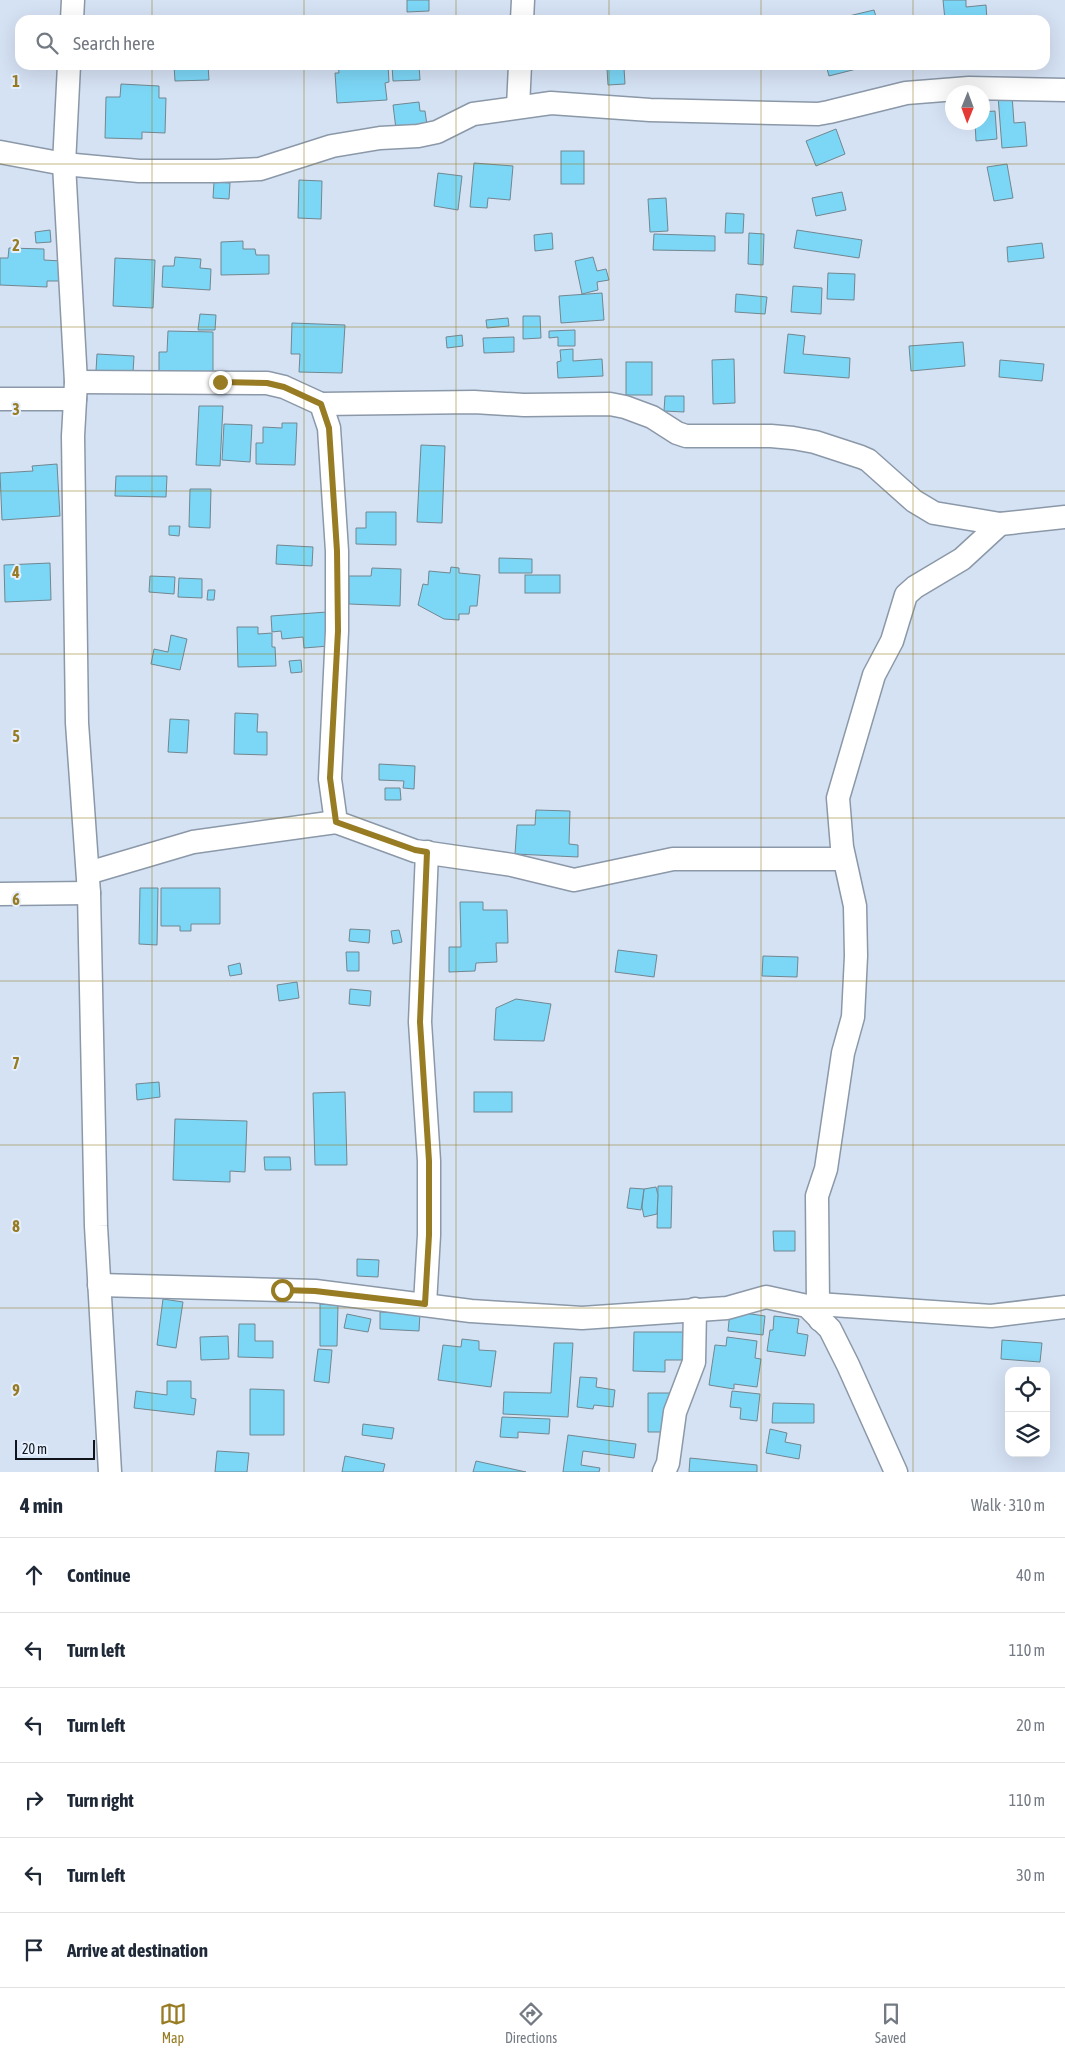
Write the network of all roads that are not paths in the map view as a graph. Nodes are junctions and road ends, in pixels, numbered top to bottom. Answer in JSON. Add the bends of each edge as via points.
{"nodes":[{"id":1,"x":73,"y":0,"type":"edge"},
{"id":2,"x":523,"y":0,"type":"edge"},
{"id":3,"x":72,"y":15,"type":"edge"},
{"id":4,"x":522,"y":15,"type":"edge"},
{"id":5,"x":69,"y":70,"type":"edge"},
{"id":6,"x":520,"y":70,"type":"edge"},
{"id":7,"x":1065,"y":90,"type":"edge"},
{"id":8,"x":518,"y":107,"type":"junction"},
{"id":9,"x":4,"y":155,"type":"edge"},
{"id":10,"x":64,"y":164,"type":"junction"},
{"id":11,"x":75,"y":391,"type":"junction"},
{"id":12,"x":0,"y":399,"type":"edge"},
{"id":13,"x":321,"y":404,"type":"junction"},
{"id":14,"x":1065,"y":517,"type":"edge"},
{"id":15,"x":1000,"y":524,"type":"junction"},
{"id":16,"x":336,"y":822,"type":"junction"},
{"id":17,"x":427,"y":852,"type":"junction"},
{"id":18,"x":844,"y":859,"type":"junction"},
{"id":19,"x":89,"y":883,"type":"junction"},
{"id":20,"x":0,"y":894,"type":"edge"},
{"id":21,"x":99,"y":1285,"type":"junction"},
{"id":22,"x":425,"y":1304,"type":"junction"},
{"id":23,"x":1065,"y":1307,"type":"edge"},
{"id":24,"x":695,"y":1309,"type":"junction"},
{"id":25,"x":819,"y":1312,"type":"junction"},
{"id":26,"x":110,"y":1472,"type":"edge"},
{"id":27,"x":664,"y":1472,"type":"edge"},
{"id":28,"x":896,"y":1472,"type":"edge"}],
"edges":[{"from":1,"to":3,"type":"street"},
{"from":2,"to":4,"type":"street"},
{"from":5,"to":10,"type":"street"},
{"from":6,"to":8,"type":"street"},
{"from":7,"to":8,"type":"street","via":[[969,88],[906,94],[818,114],[650,110],[551,103]]},
{"from":8,"to":10,"type":"street","via":[[473,114],[437,132],[418,136],[332,146],[260,169],[139,171]]},
{"from":9,"to":10,"type":"street"},
{"from":10,"to":11,"type":"street"},
{"from":11,"to":12,"type":"street"},
{"from":11,"to":13,"type":"street","via":[[267,383]]},
{"from":11,"to":19,"type":"street","via":[[77,723]]},
{"from":13,"to":15,"type":"street","via":[[610,404],[652,417],[686,436],[771,436],[816,442],[868,460],[914,501],[934,513]]},
{"from":13,"to":16,"type":"street","via":[[329,428],[337,551],[338,631],[330,778]]},
{"from":14,"to":15,"type":"street"},
{"from":15,"to":18,"type":"street","via":[[962,559],[906,595],[892,641],[874,675],[838,798]]},
{"from":16,"to":17,"type":"street"},
{"from":16,"to":19,"type":"street","via":[[193,842]]},
{"from":17,"to":18,"type":"street","via":[[512,865],[574,880],[673,859]]},
{"from":17,"to":22,"type":"street","via":[[420,1022],[429,1161]]},
{"from":18,"to":25,"type":"street","via":[[856,906],[853,1017],[843,1053],[826,1169],[817,1196]]},
{"from":19,"to":20,"type":"street"},
{"from":19,"to":21,"type":"street"},
{"from":21,"to":22,"type":"street","via":[[315,1291]]},
{"from":21,"to":26,"type":"street"},
{"from":22,"to":24,"type":"street","via":[[471,1311],[582,1318]]},
{"from":23,"to":25,"type":"street","via":[[991,1316]]},
{"from":24,"to":25,"type":"street","via":[[727,1308],[766,1297],[808,1306]]},
{"from":24,"to":27,"type":"street","via":[[694,1362],[675,1412]]},
{"from":25,"to":28,"type":"street","via":[[848,1365]]}]}
